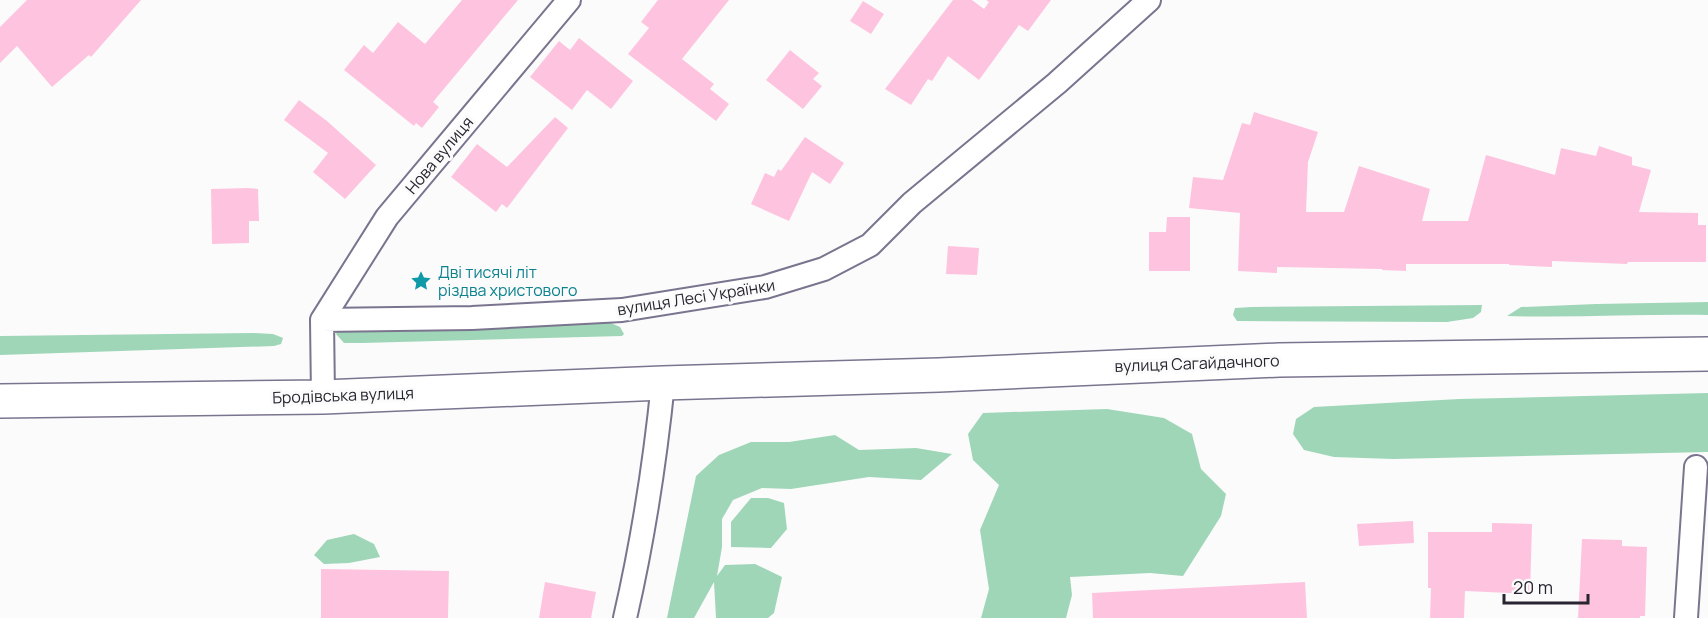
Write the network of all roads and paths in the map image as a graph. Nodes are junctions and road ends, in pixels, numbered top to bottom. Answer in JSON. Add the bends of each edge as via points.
{"nodes":[{"id":1,"x":568,"y":0,"type":"edge"},
{"id":2,"x":1149,"y":0,"type":"edge"},
{"id":3,"x":322,"y":320,"type":"junction"},
{"id":4,"x":1708,"y":354,"type":"edge"},
{"id":5,"x":674,"y":383,"type":"junction"},
{"id":6,"x":323,"y":397,"type":"junction"},
{"id":7,"x":0,"y":401,"type":"edge"},
{"id":8,"x":1696,"y":467,"type":"dead end"},
{"id":9,"x":625,"y":618,"type":"edge"},
{"id":10,"x":1686,"y":618,"type":"edge"}],
"edges":[{"from":1,"to":3,"type":"street","name":"Нова вулиця","via":[[387,217]]},
{"from":2,"to":3,"type":"street","name":"вулиця Лесі Українки","via":[[1057,83],[912,203],[870,245],[824,269],[765,287],[622,310]]},
{"from":3,"to":6,"type":"street"},
{"from":4,"to":5,"type":"main road","name":"вулиця Сагайдачного","via":[[1245,361]]},
{"from":5,"to":6,"type":"main road","name":"Бродівська вулиця"},
{"from":5,"to":9,"type":"street"},
{"from":6,"to":7,"type":"main road","name":"Бродівська вулиця"},
{"from":8,"to":10,"type":"street"}]}
